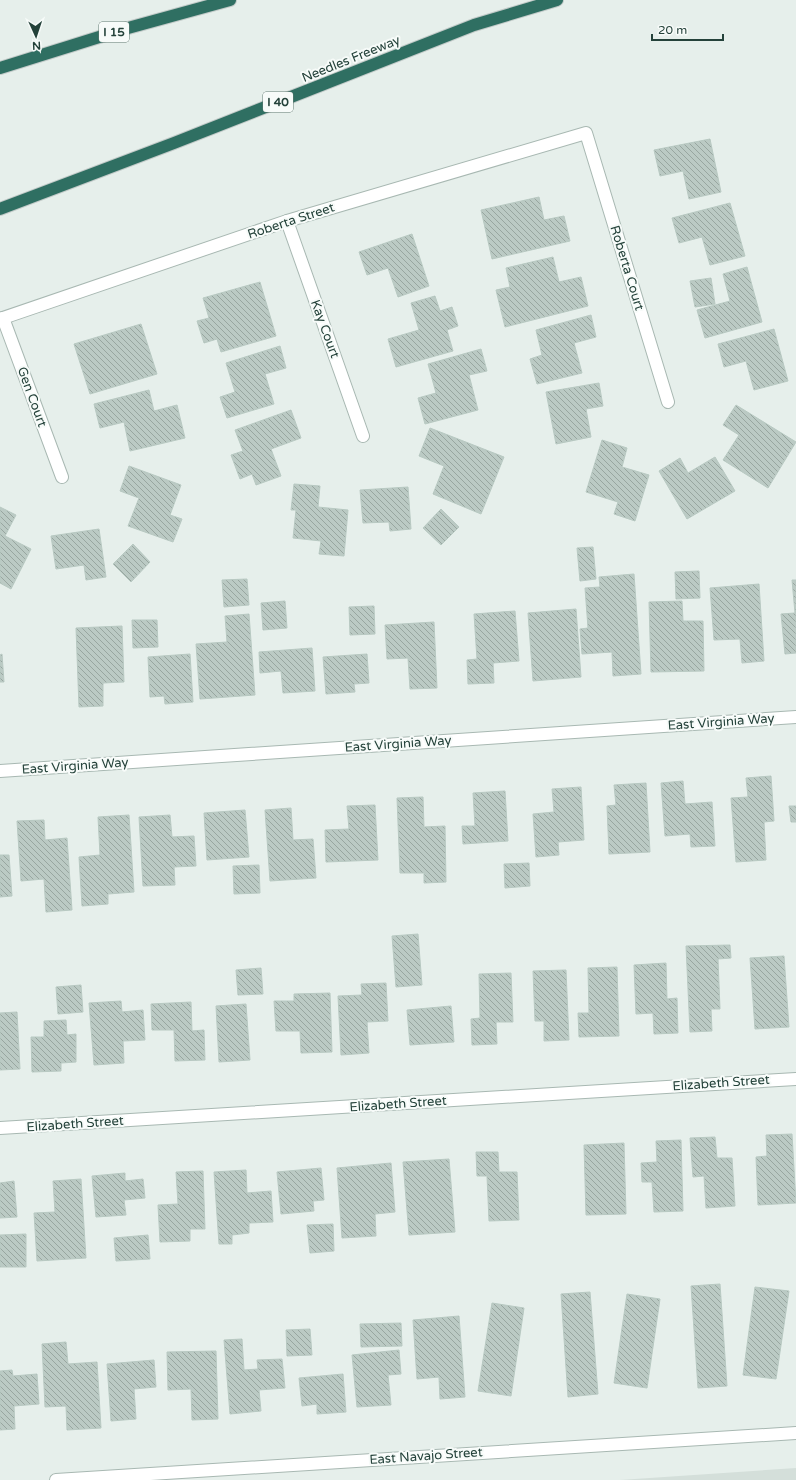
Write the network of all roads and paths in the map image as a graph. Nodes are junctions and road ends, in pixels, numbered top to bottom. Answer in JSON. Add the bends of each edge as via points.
{"nodes":[{"id":1,"x":230,"y":0,"type":"edge"},
{"id":2,"x":557,"y":0,"type":"edge"},
{"id":3,"x":0,"y":68,"type":"edge"},
{"id":4,"x":586,"y":133,"type":"joint"},
{"id":5,"x":0,"y":209,"type":"edge"},
{"id":6,"x":287,"y":221,"type":"junction"},
{"id":7,"x":1,"y":318,"type":"edge"},
{"id":8,"x":668,"y":402,"type":"dead end"},
{"id":9,"x":363,"y":436,"type":"dead end"},
{"id":10,"x":62,"y":477,"type":"dead end"},
{"id":11,"x":796,"y":717,"type":"edge"},
{"id":12,"x":0,"y":771,"type":"edge"},
{"id":13,"x":796,"y":1079,"type":"edge"},
{"id":14,"x":0,"y":1128,"type":"edge"},
{"id":15,"x":796,"y":1433,"type":"edge"},
{"id":16,"x":56,"y":1480,"type":"edge"}],
"edges":[{"from":1,"to":3,"type":"highway","number":"I 15","via":[[128,28]]},
{"from":2,"to":5,"type":"highway","name":"Needles Freeway","number":"I 40","via":[[474,25]]},
{"from":4,"to":6,"type":"street","name":"Roberta Street"},
{"from":4,"to":8,"type":"street","name":"Roberta Court"},
{"from":6,"to":7,"type":"street","name":"Roberta Street"},
{"from":6,"to":9,"type":"street","name":"Kay Court"},
{"from":7,"to":10,"type":"street","name":"Gen Court"},
{"from":11,"to":12,"type":"street","name":"East Virginia Way"},
{"from":13,"to":14,"type":"street","name":"Elizabeth Street"},
{"from":15,"to":16,"type":"street","name":"East Navajo Street"}]}
